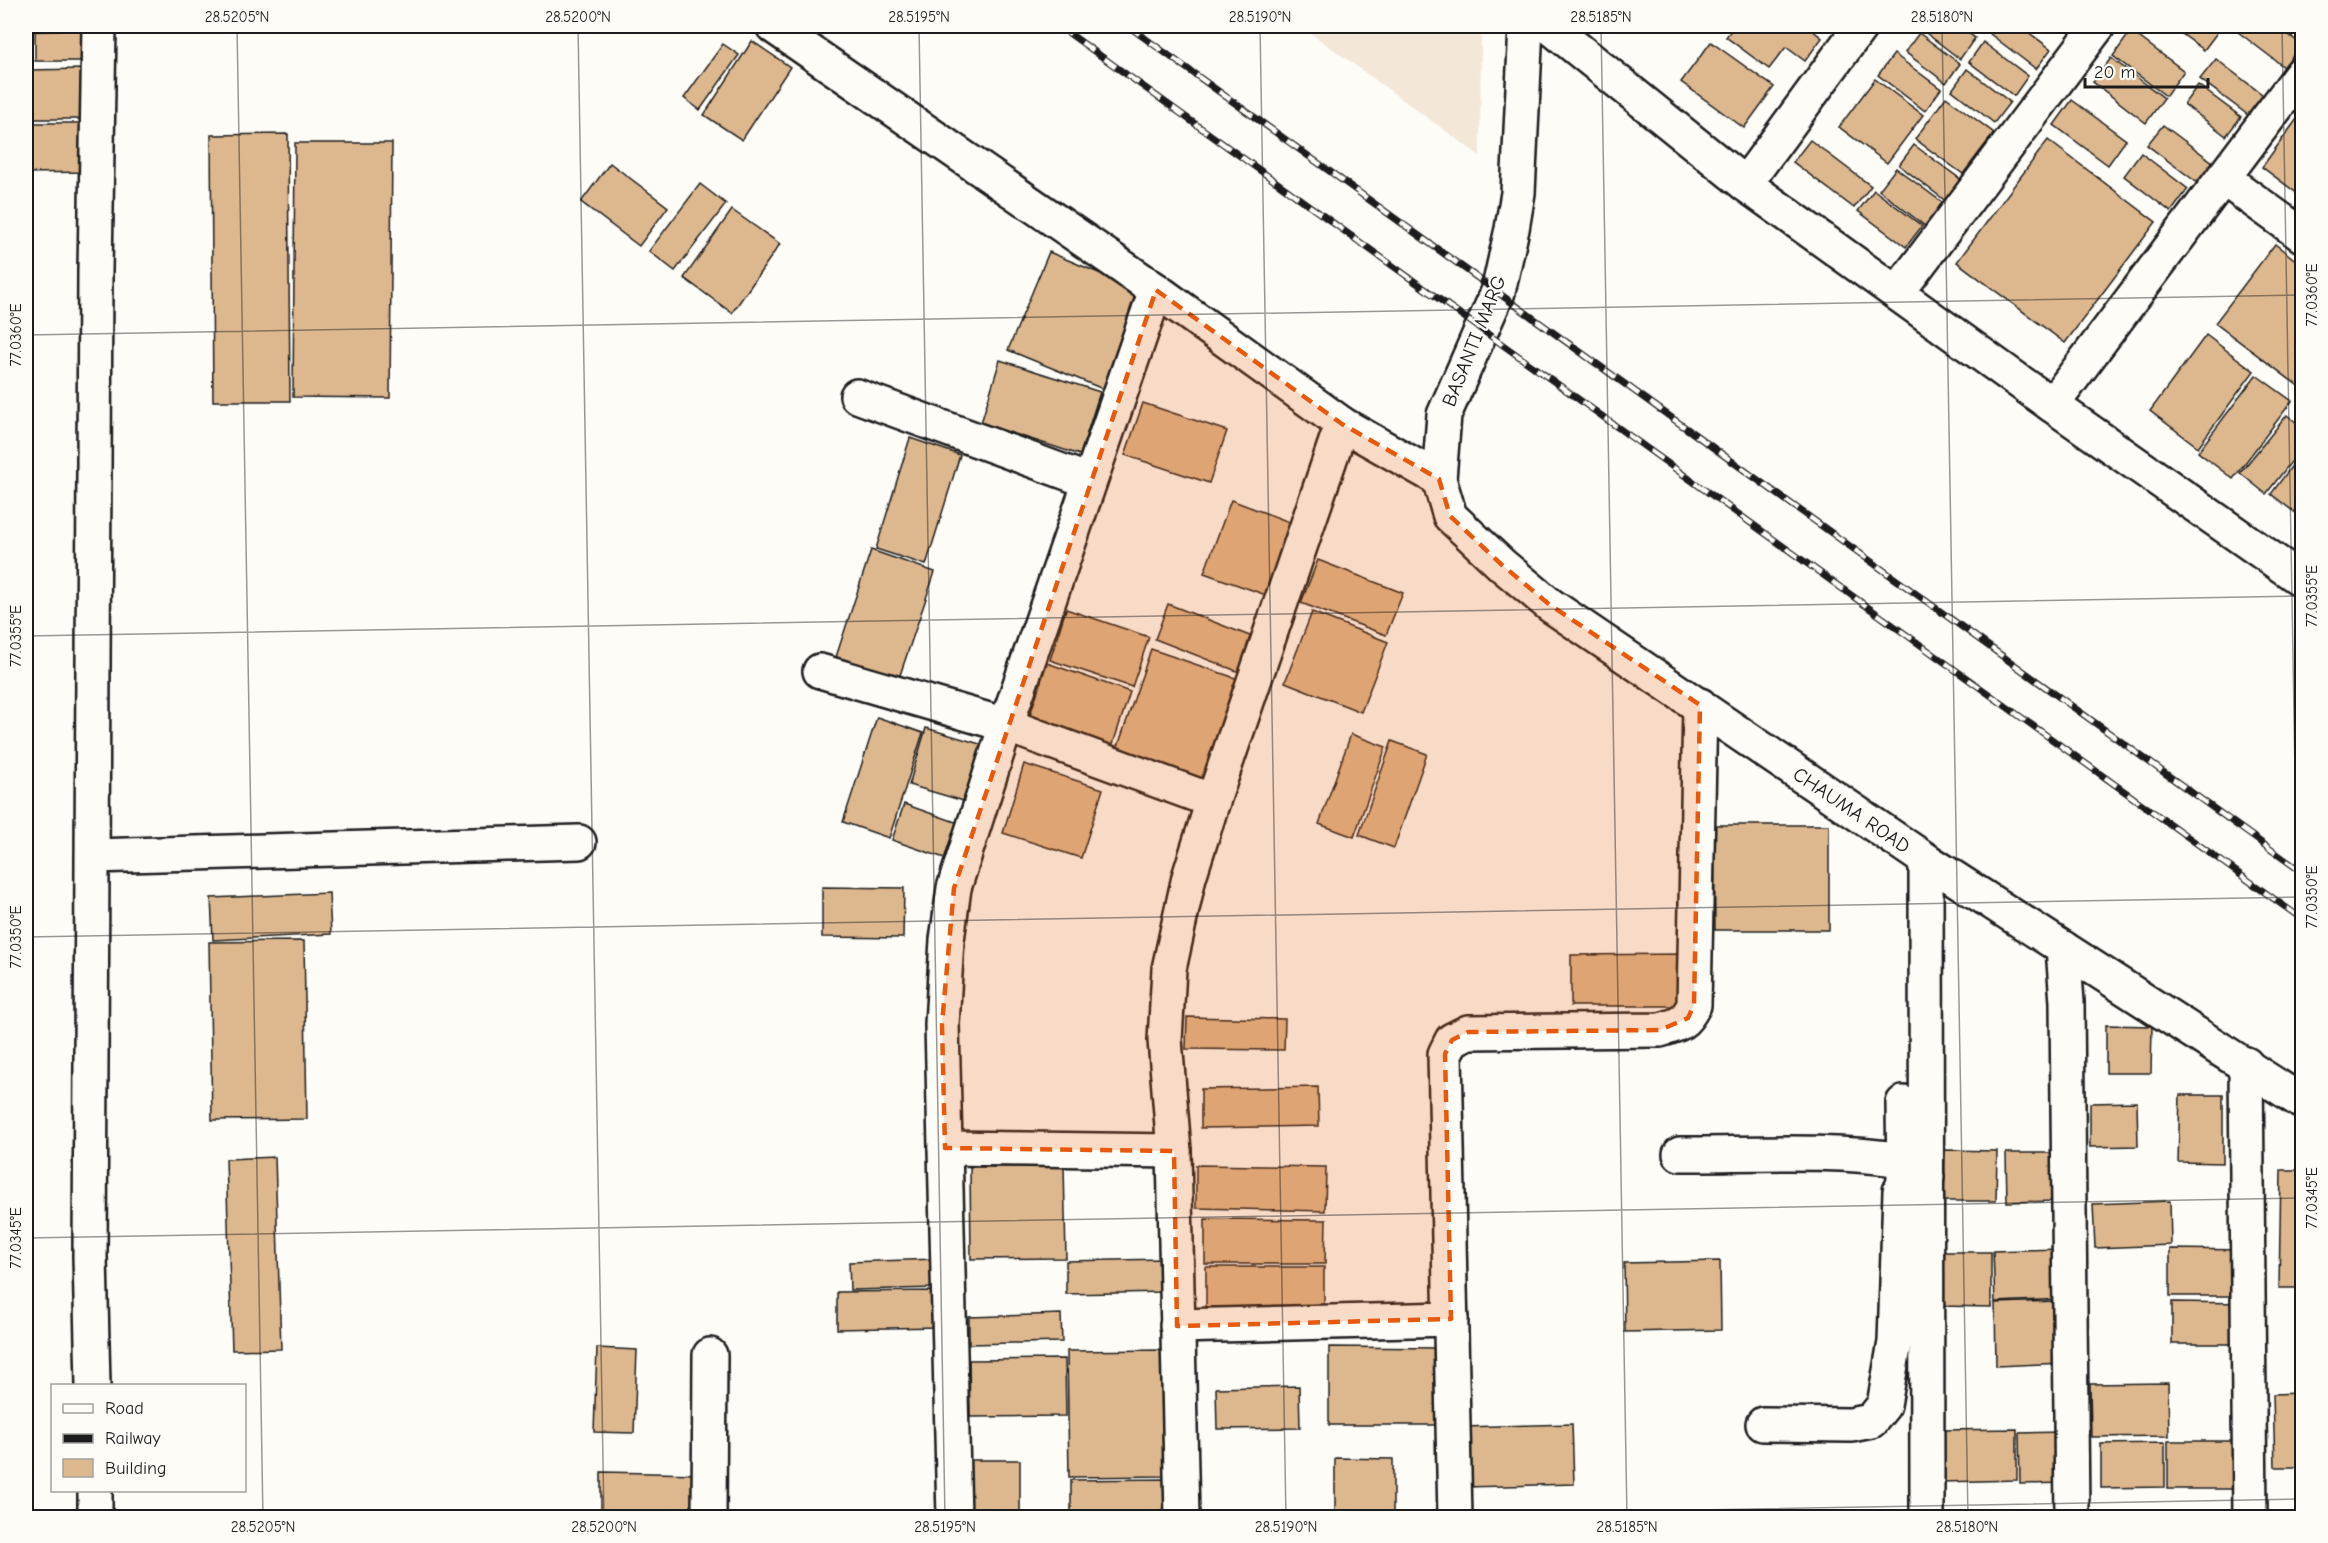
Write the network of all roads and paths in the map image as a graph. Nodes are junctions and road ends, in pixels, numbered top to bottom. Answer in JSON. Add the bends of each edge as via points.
{"nodes":[{"id":1,"x":99,"y":26,"type":"edge"},
{"id":2,"x":773,"y":26,"type":"edge"},
{"id":3,"x":1526,"y":26,"type":"edge"},
{"id":4,"x":1549,"y":26,"type":"edge"},
{"id":5,"x":1862,"y":26,"type":"edge"},
{"id":6,"x":2098,"y":26,"type":"edge"},
{"id":7,"x":2302,"y":72,"type":"edge"},
{"id":8,"x":2223,"y":178,"type":"junction"},
{"id":9,"x":1745,"y":184,"type":"junction"},
{"id":10,"x":2302,"y":235,"type":"edge"},
{"id":11,"x":1156,"y":290,"type":"junction"},
{"id":12,"x":1897,"y":293,"type":"junction"},
{"id":13,"x":857,"y":396,"type":"dead end"},
{"id":14,"x":2052,"y":405,"type":"junction"},
{"id":15,"x":1342,"y":424,"type":"junction"},
{"id":16,"x":1440,"y":479,"type":"junction"},
{"id":17,"x":1089,"y":481,"type":"junction"},
{"id":18,"x":2302,"y":580,"type":"edge"},
{"id":19,"x":820,"y":671,"type":"dead end"},
{"id":20,"x":1700,"y":705,"type":"junction"},
{"id":21,"x":1006,"y":725,"type":"junction"},
{"id":22,"x":1213,"y":801,"type":"junction"},
{"id":23,"x":579,"y":842,"type":"dead end"},
{"id":24,"x":93,"y":856,"type":"junction"},
{"id":25,"x":1926,"y":860,"type":"junction"},
{"id":26,"x":2063,"y":948,"type":"junction"},
{"id":27,"x":2246,"y":1064,"type":"junction"},
{"id":28,"x":2302,"y":1102,"type":"edge"},
{"id":29,"x":1903,"y":1103,"type":"dead end"},
{"id":30,"x":945,"y":1149,"type":"junction"},
{"id":31,"x":1174,"y":1151,"type":"junction"},
{"id":32,"x":1680,"y":1154,"type":"dead end"},
{"id":33,"x":1908,"y":1182,"type":"junction"},
{"id":34,"x":1451,"y":1319,"type":"junction"},
{"id":35,"x":1177,"y":1326,"type":"junction"},
{"id":36,"x":710,"y":1355,"type":"dead end"},
{"id":37,"x":93,"y":1384,"type":"edge"},
{"id":38,"x":1763,"y":1424,"type":"dead end"},
{"id":39,"x":95,"y":1492,"type":"edge"},
{"id":40,"x":95,"y":1518,"type":"edge"},
{"id":41,"x":709,"y":1518,"type":"edge"},
{"id":42,"x":954,"y":1518,"type":"edge"},
{"id":43,"x":1182,"y":1518,"type":"edge"},
{"id":44,"x":1455,"y":1518,"type":"edge"},
{"id":45,"x":1927,"y":1518,"type":"edge"},
{"id":46,"x":2072,"y":1518,"type":"edge"},
{"id":47,"x":2250,"y":1518,"type":"edge"}],
"edges":[{"from":1,"to":24,"type":"street"},
{"from":2,"to":11,"type":"street"},
{"from":3,"to":16,"type":"street","name":"BASANTI MARG","via":[[1518,193],[1512,229],[1498,292],[1444,415]]},
{"from":4,"to":9,"type":"street"},
{"from":5,"to":9,"type":"street"},
{"from":6,"to":12,"type":"street"},
{"from":7,"to":8,"type":"street"},
{"from":8,"to":10,"type":"street"},
{"from":8,"to":14,"type":"street"},
{"from":9,"to":12,"type":"street"},
{"from":11,"to":15,"type":"street"},
{"from":11,"to":17,"type":"street"},
{"from":12,"to":14,"type":"street"},
{"from":13,"to":17,"type":"street"},
{"from":14,"to":18,"type":"street"},
{"from":15,"to":16,"type":"street"},
{"from":15,"to":22,"type":"street"},
{"from":16,"to":20,"type":"street","name":"CHAUMA ROAD","via":[[1450,516],[1502,566],[1550,605]]},
{"from":17,"to":21,"type":"street"},
{"from":19,"to":21,"type":"street"},
{"from":20,"to":25,"type":"street","name":"CHAUMA ROAD"},
{"from":20,"to":34,"type":"street","via":[[1694,1005],[1688,1018],[1660,1030],[1468,1032],[1452,1040],[1445,1054]]},
{"from":21,"to":22,"type":"street"},
{"from":21,"to":30,"type":"street","via":[[954,888],[942,1024]]},
{"from":22,"to":31,"type":"street","via":[[1189,877],[1168,969],[1165,1041]]},
{"from":23,"to":24,"type":"street"},
{"from":24,"to":37,"type":"street"},
{"from":25,"to":26,"type":"street","name":"CHAUMA ROAD"},
{"from":25,"to":33,"type":"street"},
{"from":26,"to":27,"type":"street","name":"CHAUMA ROAD"},
{"from":26,"to":46,"type":"street","via":[[2067,1002]]},
{"from":27,"to":28,"type":"street","name":"CHAUMA ROAD"},
{"from":27,"to":47,"type":"street"},
{"from":29,"to":33,"type":"street"},
{"from":30,"to":31,"type":"street"},
{"from":30,"to":42,"type":"street"},
{"from":31,"to":35,"type":"street"},
{"from":32,"to":33,"type":"street","via":[[1882,1157]]},
{"from":33,"to":38,"type":"street","via":[[1895,1342],[1884,1405],[1871,1421],[1851,1425]]},
{"from":33,"to":45,"type":"street"},
{"from":34,"to":35,"type":"street"},
{"from":34,"to":44,"type":"street"},
{"from":35,"to":43,"type":"street"},
{"from":36,"to":41,"type":"street"},
{"from":39,"to":40,"type":"street"}]}
